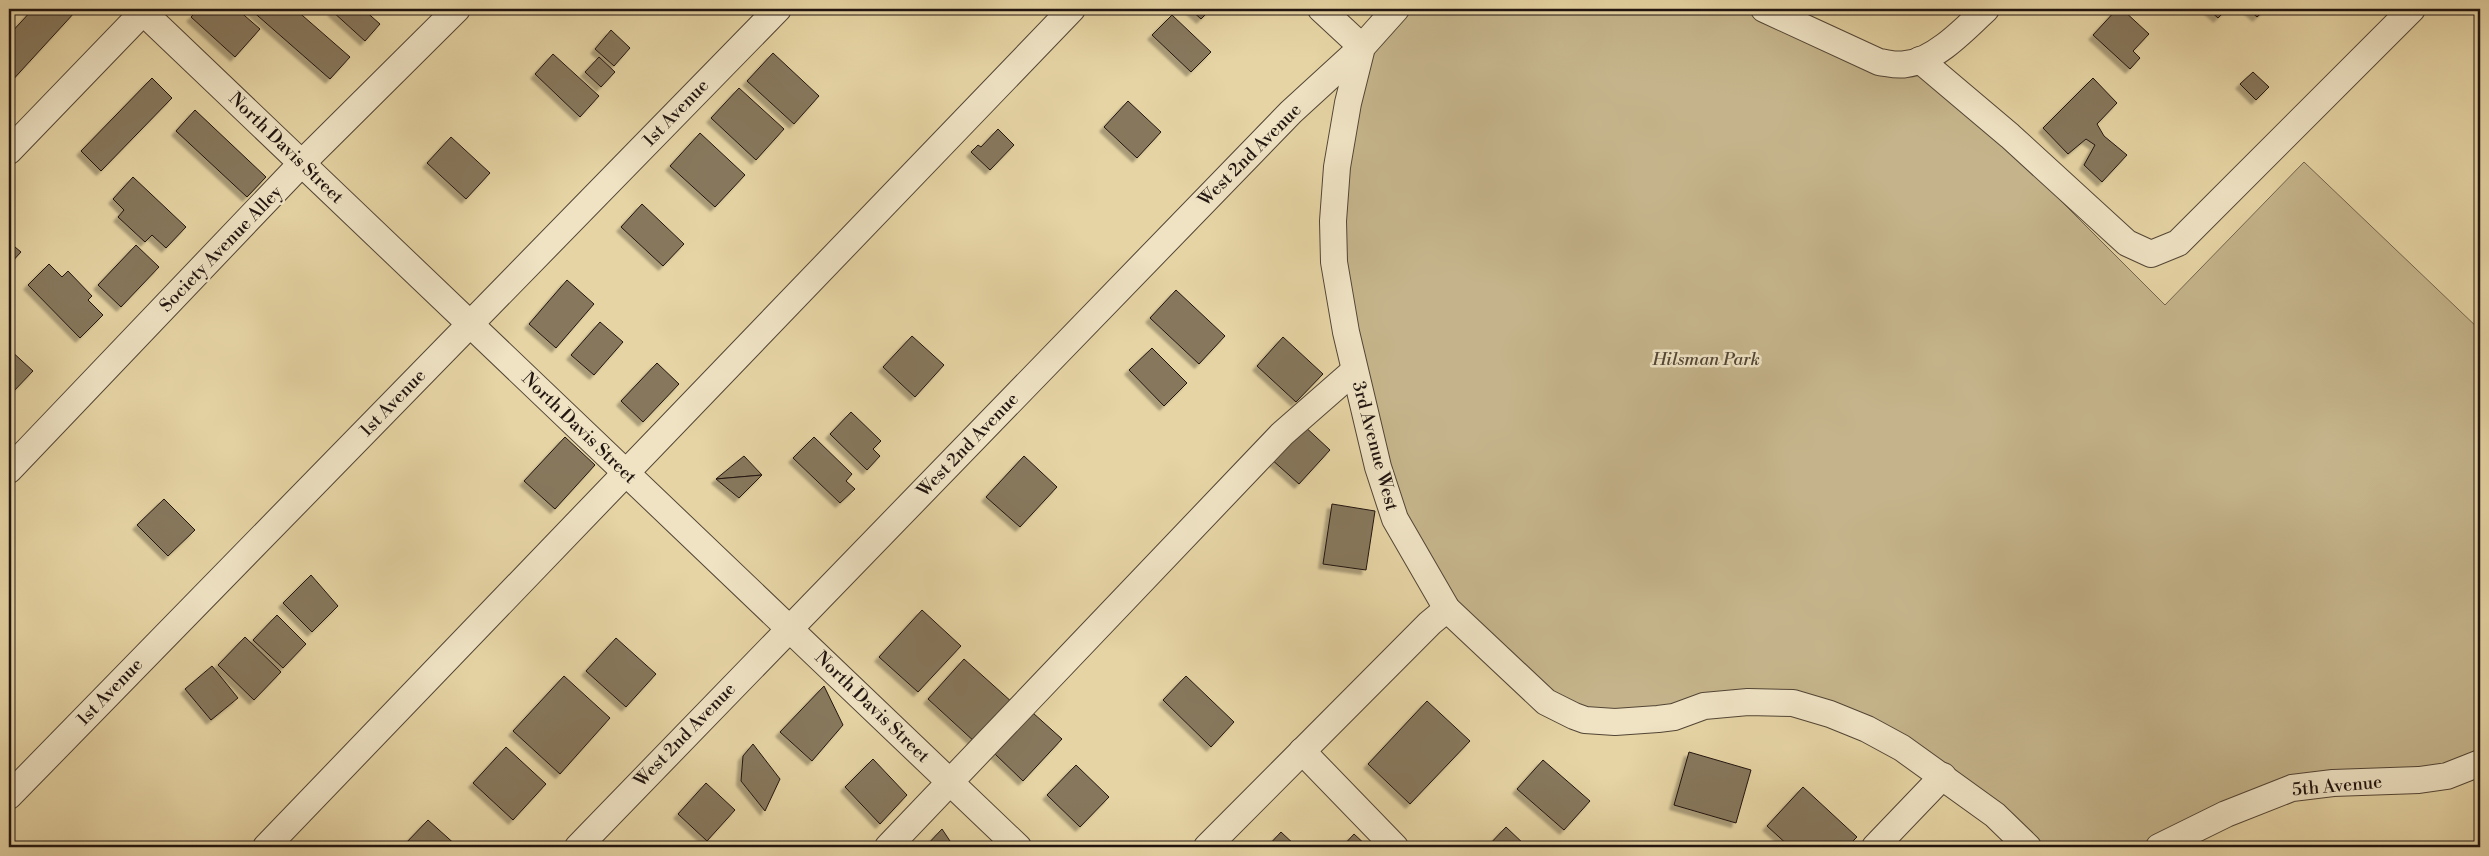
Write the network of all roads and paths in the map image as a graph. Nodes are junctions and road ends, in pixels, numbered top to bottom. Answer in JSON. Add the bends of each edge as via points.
{"nodes":[{"id":1,"x":457,"y":9,"type":"edge"},
{"id":2,"x":778,"y":9,"type":"edge"},
{"id":3,"x":1072,"y":9,"type":"edge"},
{"id":4,"x":1321,"y":9,"type":"edge"},
{"id":5,"x":1396,"y":9,"type":"edge"},
{"id":6,"x":1764,"y":9,"type":"edge"},
{"id":7,"x":1986,"y":9,"type":"edge"},
{"id":8,"x":2412,"y":9,"type":"edge"},
{"id":9,"x":143,"y":10,"type":"edge"},
{"id":10,"x":1362,"y":47,"type":"junction"},
{"id":11,"x":1920,"y":60,"type":"junction"},
{"id":12,"x":9,"y":151,"type":"edge"},
{"id":13,"x":302,"y":163,"type":"junction"},
{"id":14,"x":470,"y":323,"type":"junction"},
{"id":15,"x":1354,"y":371,"type":"junction"},
{"id":16,"x":9,"y":470,"type":"edge"},
{"id":17,"x":624,"y":472,"type":"junction"},
{"id":18,"x":1447,"y":609,"type":"junction"},
{"id":19,"x":789,"y":628,"type":"junction"},
{"id":20,"x":1302,"y":751,"type":"junction"},
{"id":21,"x":2480,"y":763,"type":"edge"},
{"id":22,"x":1943,"y":776,"type":"junction"},
{"id":23,"x":950,"y":783,"type":"junction"},
{"id":24,"x":9,"y":796,"type":"edge"},
{"id":25,"x":2169,"y":845,"type":"edge"},
{"id":26,"x":266,"y":847,"type":"edge"},
{"id":27,"x":578,"y":847,"type":"edge"},
{"id":28,"x":888,"y":847,"type":"edge"},
{"id":29,"x":1018,"y":847,"type":"edge"},
{"id":30,"x":1207,"y":847,"type":"edge"},
{"id":31,"x":1395,"y":847,"type":"edge"},
{"id":32,"x":1875,"y":847,"type":"edge"},
{"id":33,"x":2028,"y":847,"type":"edge"}],
"edges":[{"from":1,"to":13,"type":"street","name":"Society Avenue Alley"},
{"from":2,"to":14,"type":"street","name":"1st Avenue"},
{"from":3,"to":17,"type":"street"},
{"from":4,"to":10,"type":"street"},
{"from":5,"to":10,"type":"street","name":"3rd Avenue West"},
{"from":6,"to":11,"type":"street","via":[[1879,62],[1908,64]]},
{"from":7,"to":11,"type":"street","via":[[1940,50]]},
{"from":8,"to":11,"type":"street","via":[[2178,243],[2151,254],[2127,243],[2010,136]]},
{"from":9,"to":12,"type":"street"},
{"from":9,"to":13,"type":"street","name":"North Davis Street"},
{"from":10,"to":15,"type":"street","name":"3rd Avenue West","via":[[1337,167],[1333,222],[1334,262]]},
{"from":10,"to":19,"type":"street","name":"West 2nd Avenue","via":[[1291,112]]},
{"from":13,"to":14,"type":"street","name":"North Davis Street"},
{"from":13,"to":16,"type":"street","name":"Society Avenue Alley"},
{"from":14,"to":17,"type":"street","name":"North Davis Street"},
{"from":14,"to":24,"type":"street","name":"1st Avenue"},
{"from":15,"to":18,"type":"street","name":"3rd Avenue West","via":[[1378,467],[1395,519]]},
{"from":15,"to":23,"type":"street","via":[[1282,434]]},
{"from":17,"to":19,"type":"street","name":"North Davis Street"},
{"from":17,"to":26,"type":"street"},
{"from":18,"to":20,"type":"street","via":[[1430,622]]},
{"from":18,"to":22,"type":"street","name":"3rd Avenue West","via":[[1546,702],[1585,720],[1658,719],[1704,706],[1748,702],[1793,703],[1867,729]]},
{"from":19,"to":23,"type":"street","name":"North Davis Street"},
{"from":19,"to":27,"type":"street","name":"West 2nd Avenue"},
{"from":20,"to":30,"type":"street"},
{"from":20,"to":31,"type":"street"},
{"from":21,"to":25,"type":"street","name":"5th Avenue","via":[[2447,776],[2418,780],[2292,788],[2226,814]]},
{"from":22,"to":32,"type":"street"},
{"from":22,"to":33,"type":"street","name":"3rd Avenue West","via":[[1995,815]]},
{"from":23,"to":28,"type":"street"},
{"from":23,"to":29,"type":"street","name":"North Davis Street"}]}
